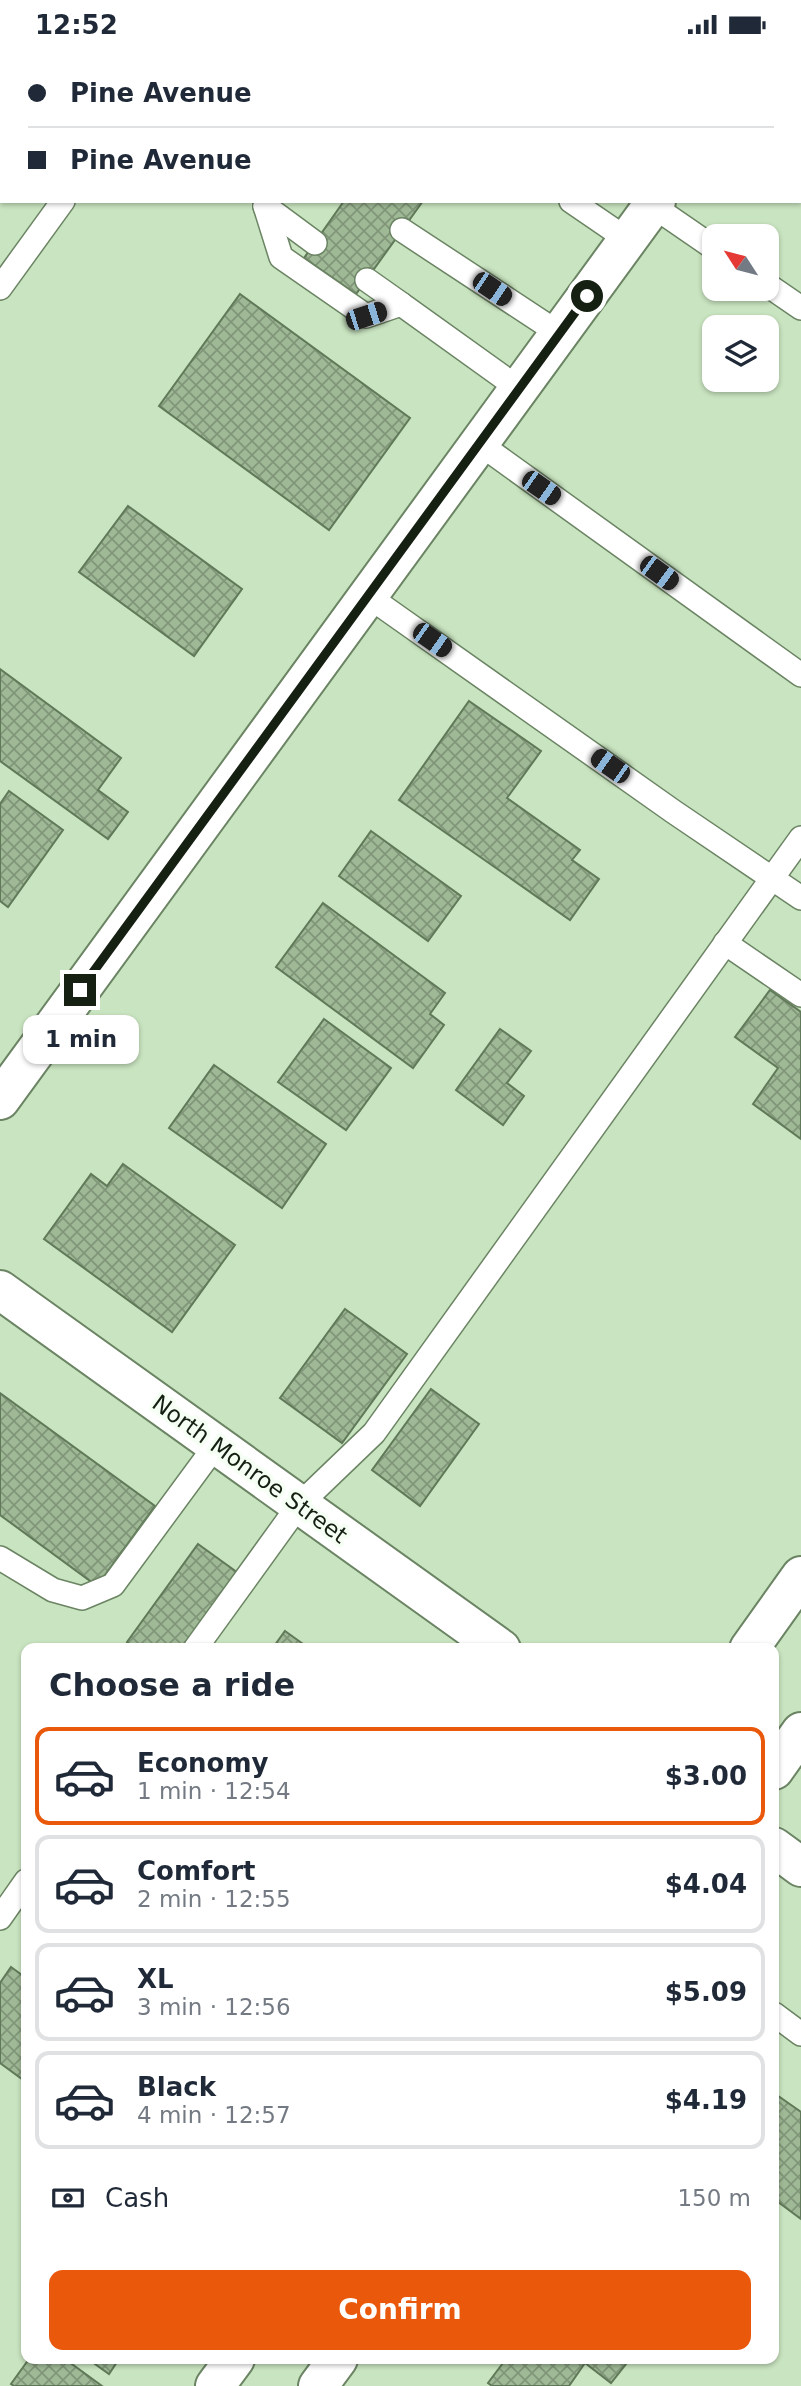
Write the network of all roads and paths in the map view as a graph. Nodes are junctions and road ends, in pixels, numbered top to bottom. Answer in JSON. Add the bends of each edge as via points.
{"nodes":[{"id":1,"x":62,"y":203,"type":"edge"},
{"id":2,"x":574,"y":203,"type":"edge"},
{"id":3,"x":654,"y":203,"type":"edge"},
{"id":4,"x":266,"y":204,"type":"edge"},
{"id":5,"x":402,"y":230,"type":"dead end"},
{"id":6,"x":702,"y":239,"type":"edge"},
{"id":7,"x":628,"y":240,"type":"junction"},
{"id":8,"x":315,"y":243,"type":"dead end"},
{"id":9,"x":367,"y":280,"type":"dead end"},
{"id":10,"x":0,"y":288,"type":"edge"},
{"id":11,"x":779,"y":293,"type":"edge"},
{"id":12,"x":401,"y":304,"type":"junction"},
{"id":13,"x":801,"y":308,"type":"edge"},
{"id":14,"x":560,"y":334,"type":"junction"},
{"id":15,"x":518,"y":389,"type":"junction"},
{"id":16,"x":480,"y":444,"type":"junction"},
{"id":17,"x":369,"y":596,"type":"junction"},
{"id":18,"x":801,"y":675,"type":"edge"},
{"id":19,"x":801,"y":838,"type":"edge"},
{"id":20,"x":772,"y":878,"type":"junction"},
{"id":21,"x":801,"y":898,"type":"edge"},
{"id":22,"x":725,"y":943,"type":"junction"},
{"id":23,"x":801,"y":995,"type":"edge"},
{"id":24,"x":0,"y":1100,"type":"edge"},
{"id":25,"x":0,"y":1290,"type":"edge"},
{"id":26,"x":216,"y":1445,"type":"junction"},
{"id":27,"x":299,"y":1505,"type":"junction"},
{"id":28,"x":0,"y":1558,"type":"edge"},
{"id":29,"x":801,"y":1576,"type":"edge"},
{"id":30,"x":199,"y":1643,"type":"edge"},
{"id":31,"x":492,"y":1643,"type":"edge"},
{"id":32,"x":753,"y":1643,"type":"edge"},
{"id":33,"x":801,"y":1732,"type":"edge"},
{"id":34,"x":779,"y":1763,"type":"edge"},
{"id":35,"x":779,"y":1851,"type":"edge"},
{"id":36,"x":801,"y":1867,"type":"edge"},
{"id":37,"x":21,"y":1888,"type":"edge"},
{"id":38,"x":0,"y":1918,"type":"edge"},
{"id":39,"x":779,"y":2018,"type":"edge"},
{"id":40,"x":801,"y":2034,"type":"edge"},
{"id":41,"x":231,"y":2364,"type":"edge"},
{"id":42,"x":334,"y":2364,"type":"edge"},
{"id":43,"x":215,"y":2386,"type":"edge"},
{"id":44,"x":318,"y":2386,"type":"edge"}],
"edges":[{"from":1,"to":10,"type":"lane"},
{"from":2,"to":7,"type":"lane"},
{"from":3,"to":6,"type":"lane"},
{"from":3,"to":7,"type":"main road"},
{"from":4,"to":8,"type":"lane"},
{"from":4,"to":12,"type":"lane","via":[[281,257],[366,316]]},
{"from":5,"to":14,"type":"lane"},
{"from":7,"to":14,"type":"main road"},
{"from":9,"to":12,"type":"lane"},
{"from":11,"to":13,"type":"lane"},
{"from":12,"to":15,"type":"lane"},
{"from":14,"to":15,"type":"main road"},
{"from":15,"to":16,"type":"main road"},
{"from":16,"to":17,"type":"main road"},
{"from":16,"to":18,"type":"lane"},
{"from":17,"to":20,"type":"lane"},
{"from":17,"to":24,"type":"main road"},
{"from":19,"to":20,"type":"lane"},
{"from":20,"to":21,"type":"lane"},
{"from":20,"to":22,"type":"lane"},
{"from":22,"to":23,"type":"lane"},
{"from":22,"to":27,"type":"lane","via":[[374,1433]]},
{"from":25,"to":26,"type":"main road","name":"North Monroe Street"},
{"from":26,"to":27,"type":"main road","name":"North Monroe Street"},
{"from":26,"to":28,"type":"lane","via":[[113,1585],[82,1598],[53,1590]]},
{"from":27,"to":30,"type":"lane"},
{"from":27,"to":31,"type":"main road","name":"North Monroe Street"},
{"from":29,"to":32,"type":"main road"},
{"from":33,"to":34,"type":"main road"},
{"from":35,"to":36,"type":"main road"},
{"from":37,"to":38,"type":"lane"},
{"from":39,"to":40,"type":"lane"},
{"from":41,"to":43,"type":"main road"},
{"from":42,"to":44,"type":"main road"}]}
